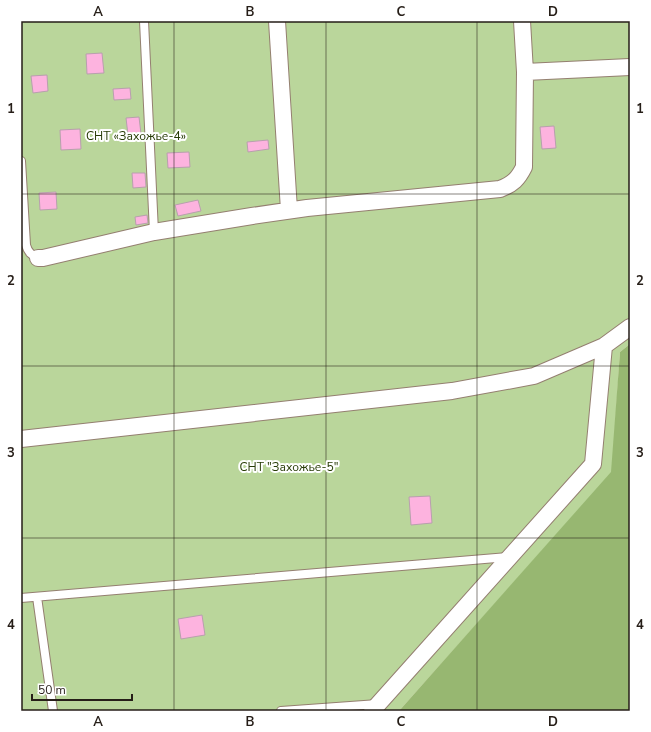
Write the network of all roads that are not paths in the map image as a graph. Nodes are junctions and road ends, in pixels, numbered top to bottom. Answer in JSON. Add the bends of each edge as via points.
{"nodes":[{"id":1,"x":144,"y":21,"type":"edge"},
{"id":2,"x":277,"y":21,"type":"edge"},
{"id":3,"x":522,"y":21,"type":"edge"},
{"id":4,"x":630,"y":67,"type":"edge"},
{"id":5,"x":525,"y":72,"type":"junction"},
{"id":6,"x":21,"y":161,"type":"edge"},
{"id":7,"x":289,"y":210,"type":"junction"},
{"id":8,"x":154,"y":232,"type":"junction"},
{"id":9,"x":38,"y":258,"type":"joint"},
{"id":10,"x":630,"y":327,"type":"edge"},
{"id":11,"x":604,"y":346,"type":"junction"},
{"id":12,"x":21,"y":439,"type":"edge"},
{"id":13,"x":509,"y":557,"type":"junction"},
{"id":14,"x":37,"y":597,"type":"junction"},
{"id":15,"x":21,"y":598,"type":"edge"},
{"id":16,"x":375,"y":707,"type":"edge"},
{"id":17,"x":54,"y":711,"type":"edge"},
{"id":18,"x":281,"y":711,"type":"edge"}],
"edges":[{"from":1,"to":8,"type":"lane"},
{"from":2,"to":7,"type":"street"},
{"from":3,"to":5,"type":"street"},
{"from":4,"to":5,"type":"street"},
{"from":5,"to":7,"type":"street","via":[[524,167],[511,185],[500,189]]},
{"from":6,"to":9,"type":"lane","via":[[26,245],[32,256]]},
{"from":7,"to":8,"type":"street"},
{"from":8,"to":9,"type":"street"},
{"from":10,"to":11,"type":"street"},
{"from":11,"to":12,"type":"street","via":[[534,376],[452,391]]},
{"from":11,"to":13,"type":"street","via":[[593,464]]},
{"from":13,"to":14,"type":"lane"},
{"from":13,"to":16,"type":"street"},
{"from":14,"to":15,"type":"lane"},
{"from":14,"to":17,"type":"lane"},
{"from":16,"to":18,"type":"lane"}]}
